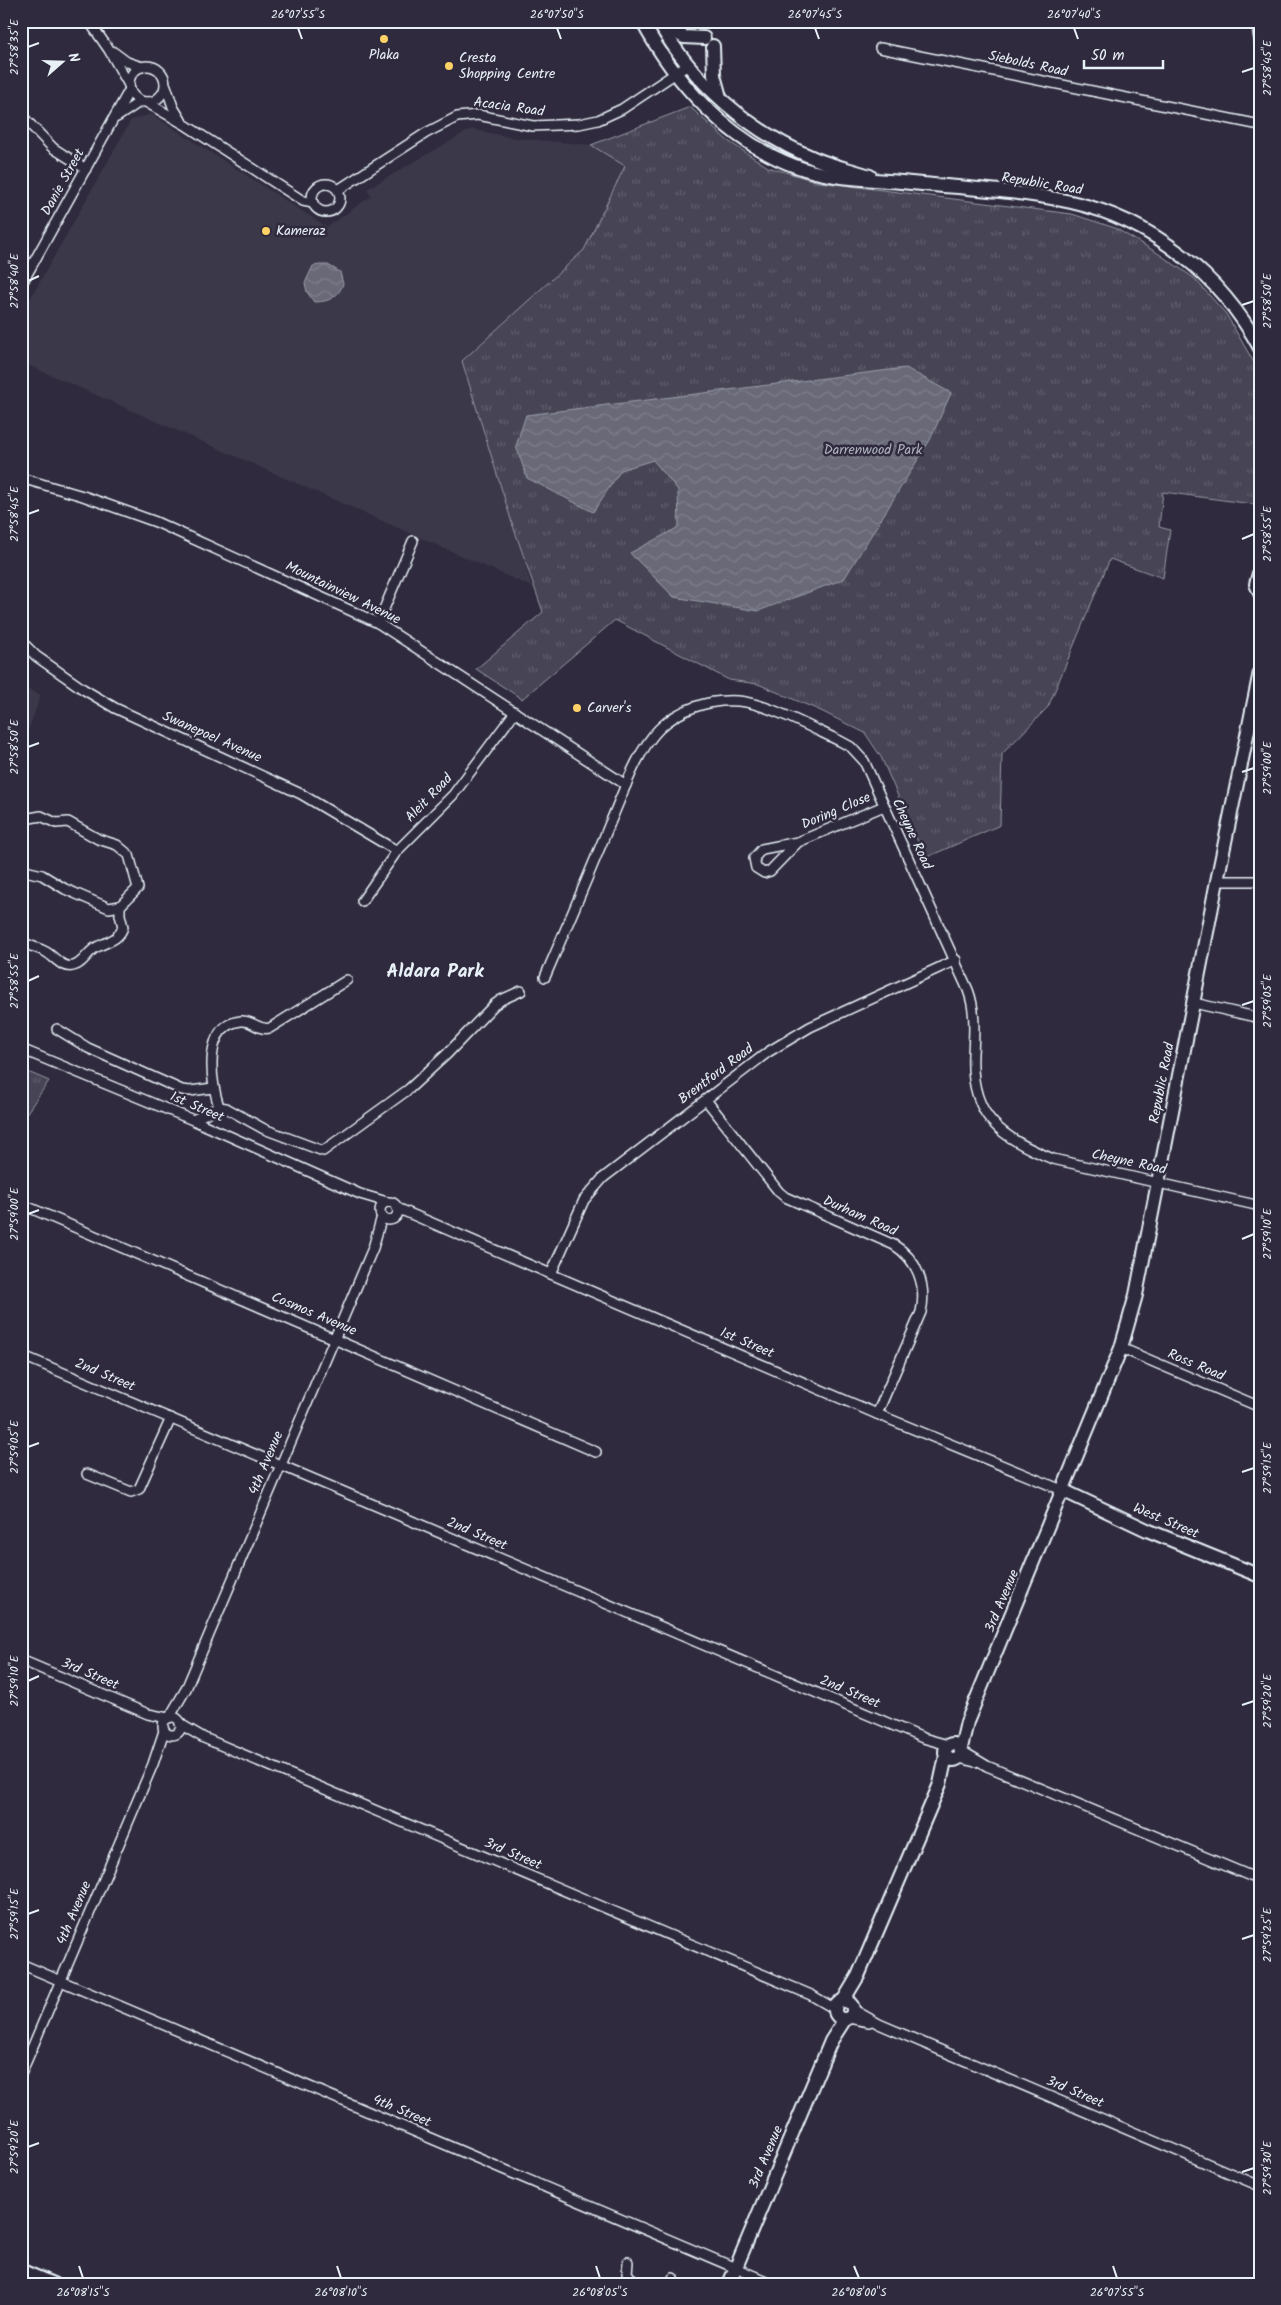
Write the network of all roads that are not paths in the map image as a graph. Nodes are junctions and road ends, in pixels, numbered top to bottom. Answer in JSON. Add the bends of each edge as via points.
{"nodes":[{"id":1,"x":89,"y":21,"type":"edge"},
{"id":2,"x":642,"y":21,"type":"edge"},
{"id":3,"x":658,"y":21,"type":"edge"},
{"id":4,"x":1256,"y":21,"type":"edge"},
{"id":5,"x":1260,"y":45,"type":"edge"},
{"id":6,"x":880,"y":48,"type":"dead end"},
{"id":7,"x":110,"y":50,"type":"junction"},
{"id":8,"x":685,"y":62,"type":"junction"},
{"id":9,"x":142,"y":67,"type":"junction"},
{"id":10,"x":674,"y":72,"type":"junction"},
{"id":11,"x":166,"y":84,"type":"junction"},
{"id":12,"x":130,"y":88,"type":"junction"},
{"id":13,"x":721,"y":98,"type":"junction"},
{"id":14,"x":143,"y":102,"type":"junction"},
{"id":15,"x":21,"y":115,"type":"edge"},
{"id":16,"x":114,"y":119,"type":"junction"},
{"id":17,"x":184,"y":124,"type":"junction"},
{"id":18,"x":1260,"y":125,"type":"edge"},
{"id":19,"x":86,"y":169,"type":"junction"},
{"id":20,"x":884,"y":181,"type":"junction"},
{"id":21,"x":338,"y":190,"type":"junction"},
{"id":22,"x":313,"y":202,"type":"junction"},
{"id":23,"x":21,"y":285,"type":"edge"},
{"id":24,"x":1260,"y":348,"type":"edge"},
{"id":25,"x":21,"y":478,"type":"edge"},
{"id":26,"x":413,"y":541,"type":"dead end"},
{"id":27,"x":1260,"y":570,"type":"edge"},
{"id":28,"x":1260,"y":593,"type":"edge"},
{"id":29,"x":378,"y":622,"type":"junction"},
{"id":30,"x":21,"y":641,"type":"edge"},
{"id":31,"x":1260,"y":672,"type":"edge"},
{"id":32,"x":515,"y":712,"type":"junction"},
{"id":33,"x":626,"y":785,"type":"junction"},
{"id":34,"x":884,"y":806,"type":"junction"},
{"id":35,"x":21,"y":824,"type":"edge"},
{"id":36,"x":798,"y":842,"type":"junction"},
{"id":37,"x":397,"y":851,"type":"junction"},
{"id":38,"x":21,"y":870,"type":"edge"},
{"id":39,"x":1217,"y":881,"type":"junction"},
{"id":40,"x":1260,"y":881,"type":"edge"},
{"id":41,"x":362,"y":901,"type":"dead end"},
{"id":42,"x":120,"y":906,"type":"junction"},
{"id":43,"x":21,"y":941,"type":"edge"},
{"id":44,"x":956,"y":960,"type":"junction"},
{"id":45,"x":546,"y":977,"type":"dead end"},
{"id":46,"x":348,"y":980,"type":"dead end"},
{"id":47,"x":521,"y":991,"type":"dead end"},
{"id":48,"x":1194,"y":1003,"type":"junction"},
{"id":49,"x":1260,"y":1018,"type":"edge"},
{"id":50,"x":57,"y":1029,"type":"dead end"},
{"id":51,"x":21,"y":1049,"type":"edge"},
{"id":52,"x":213,"y":1088,"type":"junction"},
{"id":53,"x":706,"y":1100,"type":"junction"},
{"id":54,"x":219,"y":1107,"type":"junction"},
{"id":55,"x":192,"y":1120,"type":"junction"},
{"id":56,"x":1158,"y":1182,"type":"junction"},
{"id":57,"x":360,"y":1194,"type":"junction"},
{"id":58,"x":387,"y":1202,"type":"junction"},
{"id":59,"x":21,"y":1204,"type":"edge"},
{"id":60,"x":1260,"y":1206,"type":"edge"},
{"id":61,"x":397,"y":1208,"type":"junction"},
{"id":62,"x":387,"y":1216,"type":"junction"},
{"id":63,"x":421,"y":1220,"type":"junction"},
{"id":64,"x":551,"y":1274,"type":"junction"},
{"id":65,"x":334,"y":1338,"type":"junction"},
{"id":66,"x":1121,"y":1348,"type":"junction"},
{"id":67,"x":21,"y":1355,"type":"edge"},
{"id":68,"x":1260,"y":1407,"type":"edge"},
{"id":69,"x":877,"y":1414,"type":"junction"},
{"id":70,"x":171,"y":1418,"type":"junction"},
{"id":71,"x":596,"y":1452,"type":"dead end"},
{"id":72,"x":280,"y":1465,"type":"junction"},
{"id":73,"x":87,"y":1474,"type":"dead end"},
{"id":74,"x":1062,"y":1490,"type":"junction"},
{"id":75,"x":1260,"y":1576,"type":"edge"},
{"id":76,"x":21,"y":1660,"type":"edge"},
{"id":77,"x":171,"y":1725,"type":"junction"},
{"id":78,"x":953,"y":1752,"type":"junction"},
{"id":79,"x":1260,"y":1880,"type":"edge"},
{"id":80,"x":21,"y":1964,"type":"edge"},
{"id":81,"x":60,"y":1981,"type":"junction"},
{"id":82,"x":844,"y":2010,"type":"junction"},
{"id":83,"x":21,"y":2074,"type":"edge"},
{"id":84,"x":1260,"y":2186,"type":"edge"},
{"id":85,"x":628,"y":2262,"type":"dead end"},
{"id":86,"x":735,"y":2268,"type":"junction"},
{"id":87,"x":21,"y":2270,"type":"edge"},
{"id":88,"x":54,"y":2284,"type":"edge"},
{"id":89,"x":643,"y":2284,"type":"edge"},
{"id":90,"x":729,"y":2284,"type":"edge"},
{"id":91,"x":772,"y":2284,"type":"edge"}],
"edges":[{"from":1,"to":7,"type":"street"},
{"from":2,"to":10,"type":"main road","name":"Republic Road"},
{"from":3,"to":8,"type":"main road","name":"Republic Road"},
{"from":3,"to":13,"type":"main road","via":[[672,32],[708,42]]},
{"from":4,"to":5,"type":"street"},
{"from":6,"to":18,"type":"street","name":"Siebolds Road"},
{"from":7,"to":9,"type":"street","via":[[127,62]]},
{"from":7,"to":12,"type":"street"},
{"from":8,"to":10,"type":"street","name":"Acacia Road"},
{"from":8,"to":13,"type":"main road","name":"Republic Road"},
{"from":9,"to":11,"type":"street","via":[[158,69]]},
{"from":9,"to":12,"type":"street","via":[[131,76]]},
{"from":10,"to":20,"type":"main road","name":"Republic Road","via":[[722,122],[743,139],[781,160],[822,174]]},
{"from":10,"to":21,"type":"street","name":"Acacia Road","via":[[622,109],[580,124],[533,126],[478,115],[457,117],[426,133]]},
{"from":11,"to":14,"type":"street","via":[[158,99]]},
{"from":11,"to":17,"type":"street","via":[[173,107]]},
{"from":12,"to":14,"type":"street"},
{"from":12,"to":16,"type":"street","name":"Danie Street"},
{"from":13,"to":20,"type":"main road","name":"Republic Road","via":[[765,133],[788,146],[816,159]]},
{"from":14,"to":16,"type":"street","name":"Danie Street"},
{"from":14,"to":17,"type":"street"},
{"from":15,"to":19,"type":"street","via":[[53,148]]},
{"from":16,"to":19,"type":"street","name":"Danie Street"},
{"from":17,"to":22,"type":"street","via":[[302,201]]},
{"from":19,"to":23,"type":"street","name":"Danie Street"},
{"from":20,"to":24,"type":"main road","name":"Republic Road","via":[[1046,198],[1094,208],[1125,220],[1154,236],[1195,266],[1244,320]]},
{"from":21,"to":22,"type":"street","via":[[328,184],[319,186],[313,193]]},
{"from":21,"to":22,"type":"street","via":[[340,201],[332,211],[318,210]]},
{"from":25,"to":29,"type":"street","name":"Mountainview Avenue","via":[[156,522]]},
{"from":26,"to":29,"type":"street"},
{"from":27,"to":28,"type":"main road","via":[[1256,584]]},
{"from":29,"to":32,"type":"street","name":"Mountainview Avenue"},
{"from":30,"to":37,"type":"street","name":"Swanepoel Avenue","via":[[36,656],[116,708],[271,779]]},
{"from":31,"to":39,"type":"main road","name":"Republic Road"},
{"from":32,"to":33,"type":"street","name":"Mountainview Avenue"},
{"from":32,"to":37,"type":"street","name":"Aleit Road","via":[[458,789]]},
{"from":33,"to":34,"type":"street","name":"Cheyne Road","via":[[650,738],[670,720],[708,703],[741,701],[763,707],[851,747],[864,761]]},
{"from":33,"to":45,"type":"street","name":"Cheyne Road"},
{"from":34,"to":36,"type":"street","name":"Doring Close"},
{"from":34,"to":44,"type":"street","name":"Cheyne Road"},
{"from":35,"to":42,"type":"street","via":[[41,816],[56,823],[72,823],[122,849],[131,859],[138,888]]},
{"from":36,"to":36,"type":"street","name":"Doring Close","via":[[770,871],[764,873],[756,868],[754,858],[762,849]]},
{"from":37,"to":41,"type":"street","name":"Aleit Road"},
{"from":38,"to":42,"type":"street","via":[[42,875],[103,907]]},
{"from":39,"to":40,"type":"street"},
{"from":39,"to":48,"type":"main road","name":"Republic Road"},
{"from":42,"to":43,"type":"street","via":[[121,933],[94,948],[76,965],[68,966]]},
{"from":44,"to":53,"type":"street","name":"Brentford Road","via":[[795,1035]]},
{"from":44,"to":56,"type":"street","name":"Cheyne Road","via":[[974,1010],[973,1084],[980,1105],[989,1118],[1019,1143],[1053,1159]]},
{"from":46,"to":52,"type":"street","via":[[270,1028],[260,1029],[253,1023],[242,1021],[223,1029],[216,1037]]},
{"from":47,"to":54,"type":"street","via":[[494,1006],[409,1089],[323,1151],[264,1129]]},
{"from":48,"to":49,"type":"street"},
{"from":48,"to":56,"type":"main road","name":"Republic Road"},
{"from":50,"to":52,"type":"street","via":[[88,1048],[182,1090]]},
{"from":51,"to":55,"type":"street","name":"1st Street"},
{"from":52,"to":54,"type":"street"},
{"from":53,"to":64,"type":"street","name":"Brentford Road","via":[[588,1193]]},
{"from":53,"to":69,"type":"street","name":"Durham Road","via":[[785,1197],[894,1245],[914,1264],[924,1300]]},
{"from":54,"to":55,"type":"street"},
{"from":55,"to":57,"type":"street","name":"1st Street"},
{"from":56,"to":60,"type":"street","name":"Cheyne Road"},
{"from":56,"to":66,"type":"main road","name":"Republic Road","via":[[1136,1295]]},
{"from":57,"to":58,"type":"street","name":"1st Street"},
{"from":57,"to":62,"type":"street","name":"1st Street"},
{"from":58,"to":61,"type":"street","name":"1st Street"},
{"from":58,"to":62,"type":"street","via":[[382,1205]]},
{"from":59,"to":65,"type":"street","name":"Cosmos Avenue"},
{"from":61,"to":62,"type":"street","via":[[396,1216]]},
{"from":61,"to":63,"type":"street","name":"1st Street"},
{"from":62,"to":63,"type":"street","name":"1st Street"},
{"from":62,"to":65,"type":"street","name":"4th Avenue"},
{"from":63,"to":64,"type":"street","name":"1st Street"},
{"from":64,"to":69,"type":"street","name":"1st Street"},
{"from":65,"to":71,"type":"street","name":"Cosmos Avenue"},
{"from":65,"to":72,"type":"street","name":"4th Avenue"},
{"from":66,"to":68,"type":"street","name":"Ross Road"},
{"from":66,"to":74,"type":"main road","name":"Republic Road"},
{"from":67,"to":70,"type":"street","name":"2nd Street"},
{"from":69,"to":74,"type":"street","name":"1st Street"},
{"from":70,"to":72,"type":"street","name":"2nd Street"},
{"from":70,"to":73,"type":"street","via":[[139,1489],[130,1492]]},
{"from":72,"to":77,"type":"street","name":"4th Avenue"},
{"from":72,"to":78,"type":"street","name":"2nd Street"},
{"from":74,"to":75,"type":"main road","name":"West Street","via":[[1147,1530]]},
{"from":74,"to":78,"type":"main road","name":"3rd Avenue"},
{"from":76,"to":77,"type":"street","name":"3rd Street"},
{"from":77,"to":81,"type":"street","name":"4th Avenue"},
{"from":77,"to":82,"type":"street","name":"3rd Street"},
{"from":78,"to":79,"type":"street","name":"2nd Street"},
{"from":78,"to":82,"type":"main road","name":"3rd Avenue"},
{"from":80,"to":81,"type":"street","name":"4th Street"},
{"from":81,"to":83,"type":"street","name":"4th Avenue"},
{"from":81,"to":86,"type":"street","name":"4th Street"},
{"from":82,"to":84,"type":"street","name":"3rd Street"},
{"from":82,"to":86,"type":"main road","name":"3rd Avenue"},
{"from":85,"to":89,"type":"street","via":[[627,2273]]},
{"from":86,"to":90,"type":"main road","name":"3rd Avenue"},
{"from":86,"to":91,"type":"street","name":"4th Street"},
{"from":87,"to":88,"type":"street"}]}
